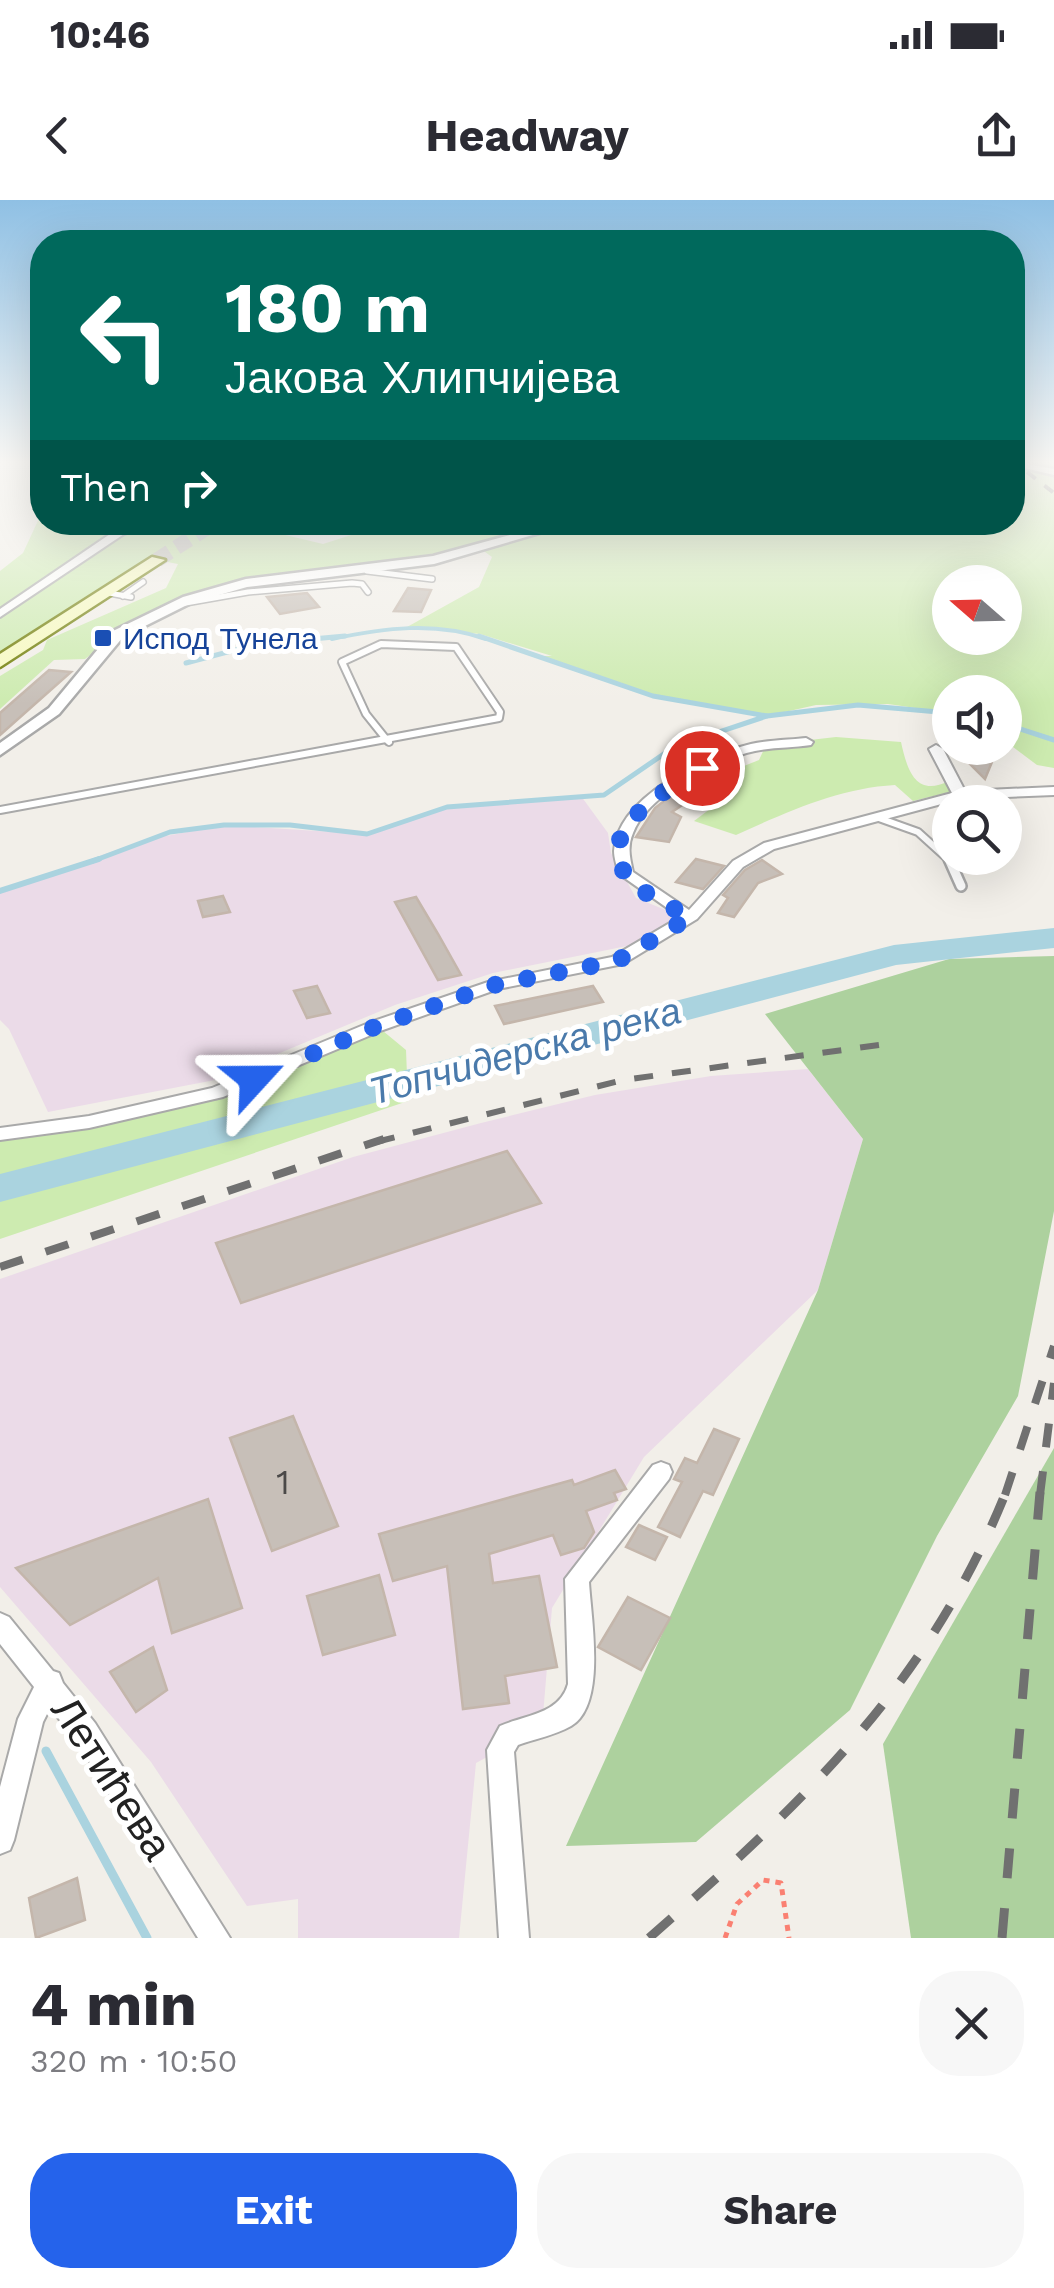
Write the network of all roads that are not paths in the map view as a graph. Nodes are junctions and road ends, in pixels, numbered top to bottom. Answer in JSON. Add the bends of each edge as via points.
{"nodes":[{"id":1,"x":105,"y":542,"type":"edge"},
{"id":2,"x":499,"y":542,"type":"edge"},
{"id":3,"x":157,"y":560,"type":"tunnel mouth"},
{"id":4,"x":367,"y":571,"type":"junction"},
{"id":5,"x":432,"y":578,"type":"dead end"},
{"id":6,"x":143,"y":582,"type":"dead end"},
{"id":7,"x":104,"y":592,"type":"junction"},
{"id":8,"x":368,"y":592,"type":"dead end"},
{"id":9,"x":123,"y":596,"type":"junction"},
{"id":10,"x":132,"y":597,"type":"dead end"},
{"id":11,"x":177,"y":604,"type":"junction"},
{"id":12,"x":0,"y":614,"type":"edge"},
{"id":13,"x":0,"y":662,"type":"edge"},
{"id":14,"x":390,"y":742,"type":"junction"},
{"id":15,"x":806,"y":742,"type":"dead end"},
{"id":16,"x":0,"y":750,"type":"edge"},
{"id":17,"x":1054,"y":790,"type":"edge"},
{"id":18,"x":1022,"y":792,"type":"edge"},
{"id":19,"x":932,"y":802,"type":"edge"},
{"id":20,"x":0,"y":810,"type":"edge"},
{"id":21,"x":873,"y":816,"type":"junction"},
{"id":22,"x":961,"y":886,"type":"dead end"},
{"id":23,"x":690,"y":917,"type":"junction"},
{"id":24,"x":0,"y":1134,"type":"edge"},
{"id":25,"x":661,"y":1472,"type":"dead end"},
{"id":26,"x":0,"y":1625,"type":"edge"},
{"id":27,"x":50,"y":1682,"type":"junction"},
{"id":28,"x":0,"y":1838,"type":"edge"},
{"id":29,"x":214,"y":1938,"type":"edge"},
{"id":30,"x":514,"y":1938,"type":"edge"}],
"edges":[{"from":1,"to":12,"type":"street"},
{"from":2,"to":4,"type":"street"},
{"from":3,"to":7,"type":"main road"},
{"from":4,"to":5,"type":"lane"},
{"from":4,"to":11,"type":"street","via":[[246,584]]},
{"from":6,"to":9,"type":"lane"},
{"from":7,"to":9,"type":"lane"},
{"from":7,"to":13,"type":"main road"},
{"from":8,"to":11,"type":"lane","via":[[362,584],[337,584]]},
{"from":9,"to":10,"type":"lane"},
{"from":11,"to":16,"type":"street","via":[[118,634],[54,711]]},
{"from":14,"to":14,"type":"lane","via":[[499,718],[456,647],[382,644],[342,662],[366,714]]},
{"from":14,"to":20,"type":"lane"},
{"from":15,"to":23,"type":"street","via":[[756,747],[714,761],[632,816],[622,836],[626,874]]},
{"from":17,"to":18,"type":"street"},
{"from":19,"to":21,"type":"street"},
{"from":21,"to":22,"type":"lane","via":[[913,829],[946,851]]},
{"from":21,"to":23,"type":"street","via":[[752,855]]},
{"from":23,"to":24,"type":"street","via":[[617,961],[494,985],[217,1093]]},
{"from":25,"to":30,"type":"street","via":[[578,1580],[576,1703],[564,1716],[508,1735],[500,1750]]},
{"from":26,"to":27,"type":"street","name":"Летићева"},
{"from":27,"to":28,"type":"street","via":[[30,1718]]},
{"from":27,"to":29,"type":"street","name":"Летићева"}]}
